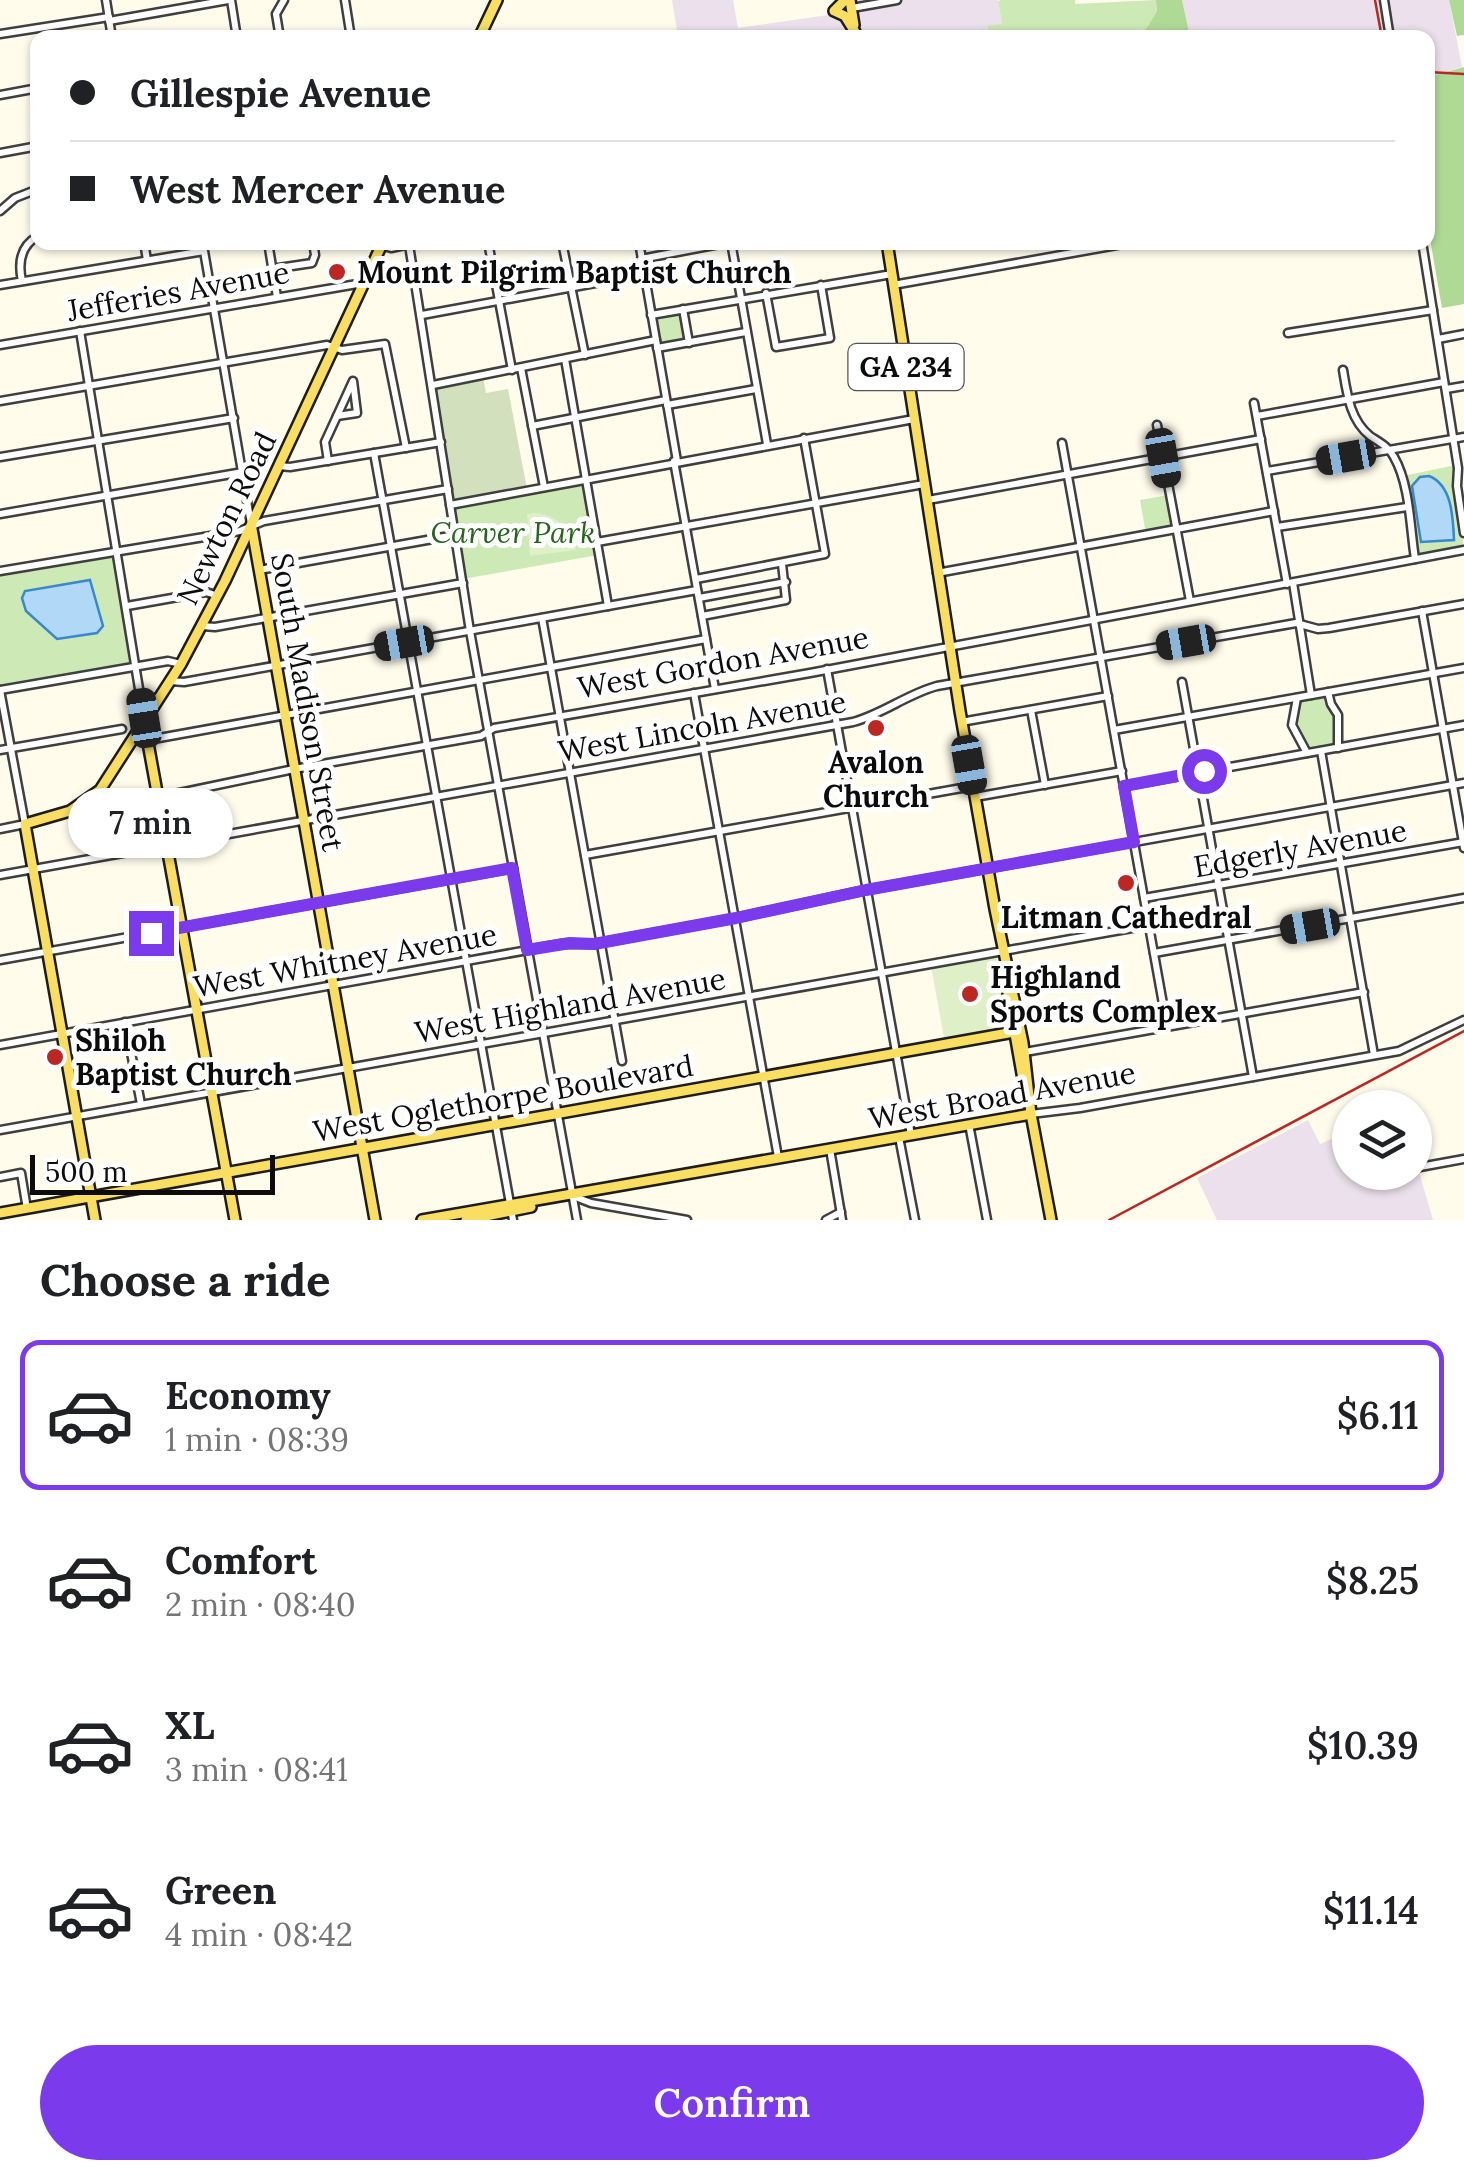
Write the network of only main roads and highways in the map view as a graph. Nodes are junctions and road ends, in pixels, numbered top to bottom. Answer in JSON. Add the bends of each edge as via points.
{"nodes":[{"id":1,"x":496,"y":0,"type":"edge"},
{"id":2,"x":849,"y":3,"type":"edge"},
{"id":3,"x":482,"y":30,"type":"edge"},
{"id":4,"x":853,"y":30,"type":"edge"},
{"id":5,"x":855,"y":30,"type":"edge"},
{"id":6,"x":376,"y":250,"type":"edge"},
{"id":7,"x":888,"y":250,"type":"edge"},
{"id":8,"x":252,"y":526,"type":"junction"},
{"id":9,"x":140,"y":696,"type":"road end"},
{"id":10,"x":159,"y":698,"type":"junction"},
{"id":11,"x":144,"y":721,"type":"junction"},
{"id":12,"x":132,"y":741,"type":"junction"},
{"id":13,"x":149,"y":742,"type":"junction"},
{"id":14,"x":88,"y":800,"type":"joint"},
{"id":15,"x":1008,"y":975,"type":"junction"},
{"id":16,"x":1021,"y":1041,"type":"junction"},
{"id":17,"x":1032,"y":1114,"type":"junction"},
{"id":18,"x":362,"y":1149,"type":"junction"},
{"id":19,"x":227,"y":1172,"type":"junction"},
{"id":20,"x":91,"y":1197,"type":"junction"},
{"id":21,"x":511,"y":1212,"type":"edge"},
{"id":22,"x":0,"y":1214,"type":"edge"},
{"id":23,"x":95,"y":1220,"type":"edge"},
{"id":24,"x":235,"y":1220,"type":"edge"},
{"id":25,"x":375,"y":1220,"type":"edge"},
{"id":26,"x":422,"y":1220,"type":"edge"},
{"id":27,"x":466,"y":1220,"type":"edge"},
{"id":28,"x":1051,"y":1220,"type":"edge"}],
"edges":[{"from":1,"to":3,"type":"main road"},
{"from":2,"to":4,"type":"main road","via":[[834,10]]},
{"from":2,"to":5,"type":"main road"},
{"from":6,"to":8,"type":"main road","name":"Newton Road"},
{"from":7,"to":15,"type":"main road","number":"GA 234"},
{"from":8,"to":10,"type":"main road","name":"Newton Road"},
{"from":8,"to":18,"type":"main road","name":"South Madison Street"},
{"from":9,"to":10,"type":"main road","via":[[147,704]]},
{"from":10,"to":11,"type":"main road","name":"Newton Road"},
{"from":11,"to":12,"type":"main road","name":"Newton Road"},
{"from":11,"to":13,"type":"main road"},
{"from":12,"to":13,"type":"main road"},
{"from":12,"to":14,"type":"main road","name":"Newton Road"},
{"from":13,"to":19,"type":"main road"},
{"from":14,"to":20,"type":"main road","name":"West Gordon Avenue","via":[[24,824]]},
{"from":15,"to":16,"type":"main road","number":"GA 234"},
{"from":15,"to":16,"type":"main road","number":"GA 234"},
{"from":16,"to":17,"type":"main road"},
{"from":16,"to":17,"type":"main road"},
{"from":16,"to":18,"type":"main road","name":"West Oglethorpe Boulevard","via":[[896,1054]]},
{"from":17,"to":21,"type":"main road","name":"West Broad Avenue","via":[[589,1198],[542,1201]]},
{"from":17,"to":28,"type":"main road"},
{"from":18,"to":19,"type":"main road","name":"West Oglethorpe Boulevard"},
{"from":18,"to":25,"type":"main road","name":"South Madison Street"},
{"from":19,"to":20,"type":"main road","name":"West Oglethorpe Boulevard"},
{"from":19,"to":24,"type":"main road"},
{"from":20,"to":22,"type":"main road","name":"West Oglethorpe Boulevard"},
{"from":20,"to":23,"type":"main road"},
{"from":21,"to":26,"type":"main road","name":"West Broad Avenue"},
{"from":21,"to":27,"type":"main road","name":"West Broad Avenue"}]}
